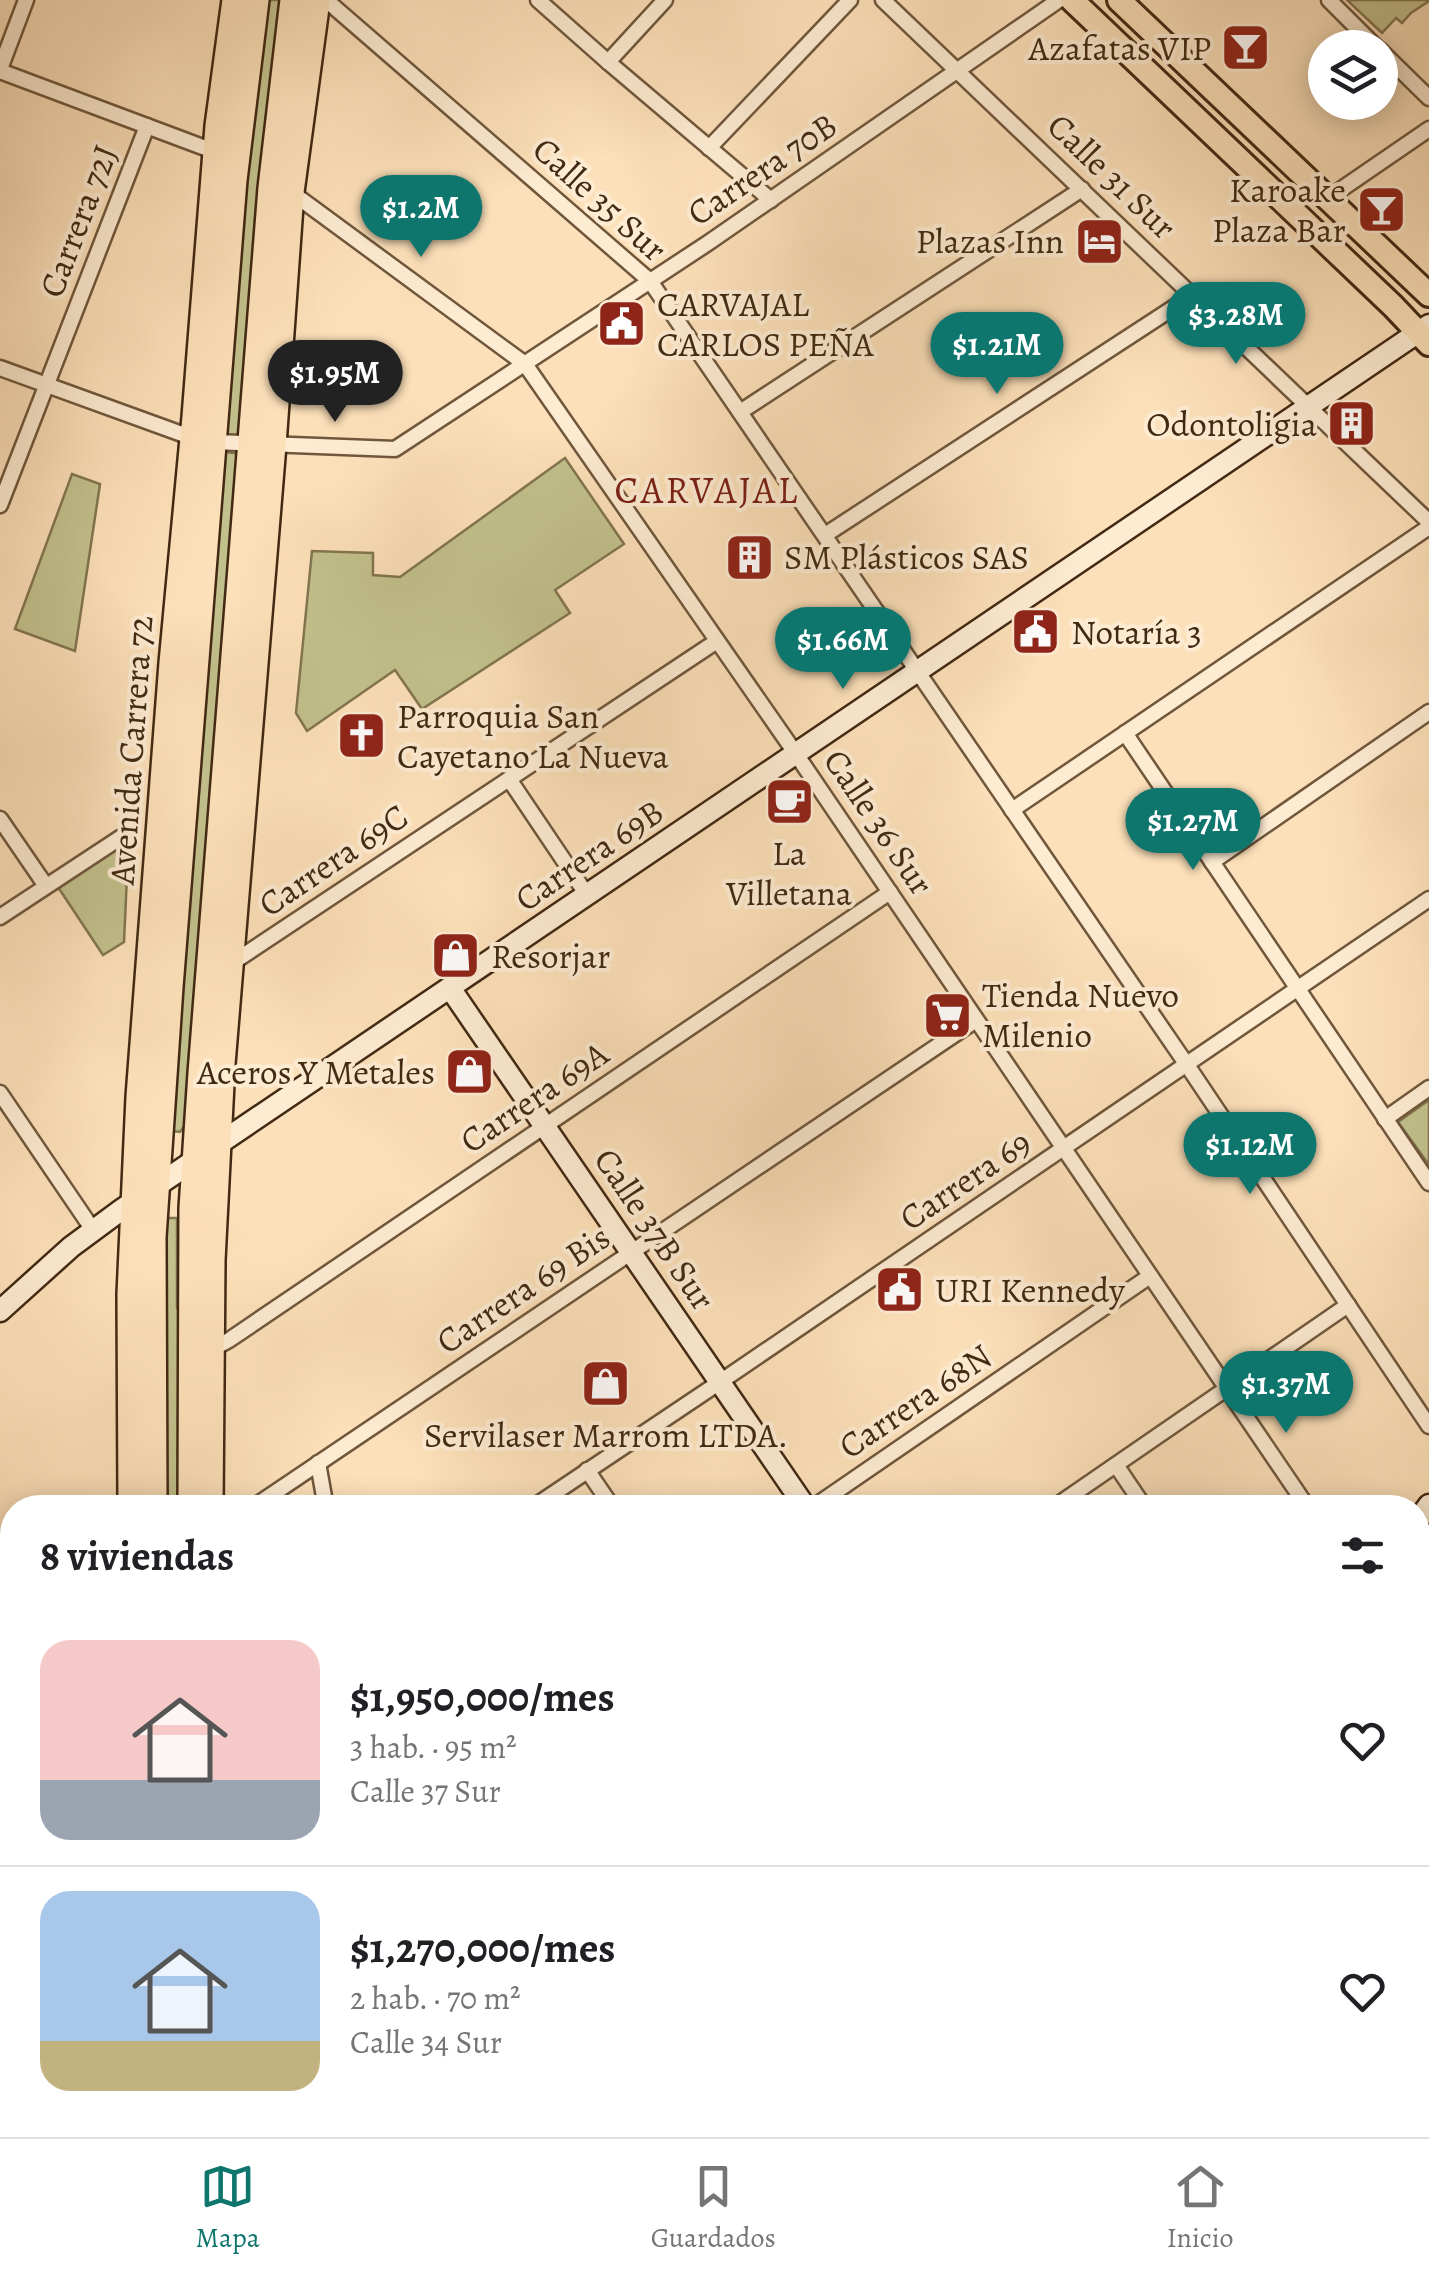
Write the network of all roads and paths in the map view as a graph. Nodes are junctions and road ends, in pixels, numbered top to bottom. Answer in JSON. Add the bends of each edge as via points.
{"nodes":[{"id":1,"x":26,"y":0,"type":"edge"},
{"id":2,"x":236,"y":0,"type":"edge"},
{"id":3,"x":244,"y":0,"type":"edge"},
{"id":4,"x":256,"y":0,"type":"edge"},
{"id":5,"x":293,"y":0,"type":"edge"},
{"id":6,"x":316,"y":0,"type":"edge"},
{"id":7,"x":326,"y":0,"type":"edge"},
{"id":8,"x":538,"y":0,"type":"edge"},
{"id":9,"x":664,"y":0,"type":"edge"},
{"id":10,"x":850,"y":0,"type":"edge"},
{"id":11,"x":883,"y":0,"type":"edge"},
{"id":12,"x":1059,"y":0,"type":"edge"},
{"id":13,"x":1072,"y":0,"type":"edge"},
{"id":14,"x":1118,"y":0,"type":"edge"},
{"id":15,"x":1329,"y":0,"type":"edge"},
{"id":16,"x":1360,"y":30,"type":"edge"},
{"id":17,"x":286,"y":44,"type":"junction"},
{"id":18,"x":249,"y":48,"type":"junction"},
{"id":19,"x":608,"y":62,"type":"junction"},
{"id":20,"x":1398,"y":68,"type":"edge"},
{"id":21,"x":0,"y":70,"type":"edge"},
{"id":22,"x":959,"y":71,"type":"junction"},
{"id":23,"x":1429,"y":98,"type":"edge"},
{"id":24,"x":147,"y":126,"type":"junction"},
{"id":25,"x":1429,"y":129,"type":"edge"},
{"id":26,"x":298,"y":131,"type":"junction"},
{"id":27,"x":709,"y":148,"type":"junction"},
{"id":28,"x":216,"y":152,"type":"junction"},
{"id":29,"x":1082,"y":189,"type":"junction"},
{"id":30,"x":291,"y":192,"type":"junction"},
{"id":31,"x":1327,"y":199,"type":"junction"},
{"id":32,"x":772,"y":200,"type":"junction"},
{"id":33,"x":650,"y":281,"type":"junction"},
{"id":34,"x":1193,"y":295,"type":"junction"},
{"id":35,"x":1429,"y":295,"type":"edge"},
{"id":36,"x":1425,"y":334,"type":"edge"},
{"id":37,"x":525,"y":364,"type":"junction"},
{"id":38,"x":0,"y":368,"type":"edge"},
{"id":39,"x":46,"y":385,"type":"junction"},
{"id":40,"x":1310,"y":406,"type":"junction"},
{"id":41,"x":740,"y":412,"type":"junction"},
{"id":42,"x":204,"y":440,"type":"junction"},
{"id":43,"x":262,"y":445,"type":"junction"},
{"id":44,"x":0,"y":505,"type":"edge"},
{"id":45,"x":1429,"y":525,"type":"edge"},
{"id":46,"x":825,"y":536,"type":"junction"},
{"id":47,"x":263,"y":573,"type":"junction"},
{"id":48,"x":236,"y":620,"type":"junction"},
{"id":49,"x":718,"y":641,"type":"junction"},
{"id":50,"x":195,"y":654,"type":"junction"},
{"id":51,"x":918,"y":672,"type":"junction"},
{"id":52,"x":168,"y":711,"type":"junction"},
{"id":53,"x":1429,"y":712,"type":"edge"},
{"id":54,"x":1125,"y":733,"type":"junction"},
{"id":55,"x":796,"y":754,"type":"junction"},
{"id":56,"x":510,"y":778,"type":"junction"},
{"id":57,"x":1012,"y":810,"type":"junction"},
{"id":58,"x":0,"y":818,"type":"edge"},
{"id":59,"x":129,"y":832,"type":"dead end"},
{"id":60,"x":1212,"y":862,"type":"junction"},
{"id":61,"x":46,"y":886,"type":"junction"},
{"id":62,"x":890,"y":892,"type":"junction"},
{"id":63,"x":587,"y":895,"type":"junction"},
{"id":64,"x":1429,"y":899,"type":"edge"},
{"id":65,"x":0,"y":917,"type":"edge"},
{"id":66,"x":232,"y":963,"type":"junction"},
{"id":67,"x":450,"y":988,"type":"junction"},
{"id":68,"x":1298,"y":989,"type":"junction"},
{"id":69,"x":976,"y":1020,"type":"junction"},
{"id":70,"x":1187,"y":1064,"type":"junction"},
{"id":71,"x":1429,"y":1088,"type":"edge"},
{"id":72,"x":2,"y":1099,"type":"edge"},
{"id":73,"x":1386,"y":1119,"type":"junction"},
{"id":74,"x":545,"y":1126,"type":"junction"},
{"id":75,"x":217,"y":1146,"type":"junction"},
{"id":76,"x":1064,"y":1149,"type":"junction"},
{"id":77,"x":195,"y":1160,"type":"junction"},
{"id":78,"x":1429,"y":1183,"type":"edge"},
{"id":79,"x":156,"y":1186,"type":"junction"},
{"id":80,"x":134,"y":1202,"type":"junction"},
{"id":81,"x":92,"y":1230,"type":"junction"},
{"id":82,"x":632,"y":1252,"type":"junction"},
{"id":83,"x":1150,"y":1276,"type":"junction"},
{"id":84,"x":1348,"y":1306,"type":"junction"},
{"id":85,"x":0,"y":1311,"type":"edge"},
{"id":86,"x":211,"y":1350,"type":"junction"},
{"id":87,"x":720,"y":1382,"type":"junction"},
{"id":88,"x":1227,"y":1388,"type":"junction"},
{"id":89,"x":1429,"y":1426,"type":"edge"},
{"id":90,"x":210,"y":1443,"type":"junction"},
{"id":91,"x":318,"y":1463,"type":"junction"},
{"id":92,"x":1116,"y":1465,"type":"junction"},
{"id":93,"x":192,"y":1470,"type":"junction"},
{"id":94,"x":588,"y":1470,"type":"junction"},
{"id":95,"x":131,"y":1495,"type":"edge"},
{"id":96,"x":154,"y":1495,"type":"edge"},
{"id":97,"x":192,"y":1495,"type":"edge"},
{"id":98,"x":210,"y":1495,"type":"edge"},
{"id":99,"x":271,"y":1495,"type":"edge"},
{"id":100,"x":324,"y":1495,"type":"edge"},
{"id":101,"x":551,"y":1495,"type":"edge"},
{"id":102,"x":604,"y":1495,"type":"edge"},
{"id":103,"x":800,"y":1495,"type":"edge"},
{"id":104,"x":828,"y":1495,"type":"edge"},
{"id":105,"x":1073,"y":1495,"type":"edge"},
{"id":106,"x":1136,"y":1495,"type":"edge"},
{"id":107,"x":1299,"y":1495,"type":"edge"}],
"edges":[{"from":1,"to":21,"type":"street"},
{"from":2,"to":28,"type":"highway","name":"Avenida Carrera 72"},
{"from":3,"to":18,"type":"highway"},
{"from":4,"to":18,"type":"highway","name":"Avenida Carrera 72"},
{"from":5,"to":17,"type":"highway"},
{"from":6,"to":26,"type":"highway"},
{"from":7,"to":33,"type":"street","name":"Calle 35 Sur"},
{"from":8,"to":19,"type":"street"},
{"from":9,"to":19,"type":"street"},
{"from":10,"to":27,"type":"street"},
{"from":11,"to":22,"type":"street","name":"Calle 31 Sur"},
{"from":12,"to":22,"type":"street","name":"Carrera 70B"},
{"from":13,"to":36,"type":"main road"},
{"from":14,"to":31,"type":"main road"},
{"from":15,"to":16,"type":"street"},
{"from":17,"to":26,"type":"highway"},
{"from":17,"to":43,"type":"highway"},
{"from":18,"to":42,"type":"highway","name":"Avenida Carrera 72"},
{"from":19,"to":27,"type":"street"},
{"from":20,"to":23,"type":"street"},
{"from":21,"to":24,"type":"street"},
{"from":22,"to":29,"type":"street","name":"Calle 31 Sur"},
{"from":22,"to":32,"type":"street","name":"Carrera 70B"},
{"from":24,"to":28,"type":"street"},
{"from":24,"to":39,"type":"street","name":"Carrera 72J"},
{"from":25,"to":31,"type":"street"},
{"from":26,"to":30,"type":"highway"},
{"from":27,"to":32,"type":"street"},
{"from":28,"to":42,"type":"highway","name":"Avenida Carrera 72"},
{"from":29,"to":34,"type":"street","name":"Calle 31 Sur"},
{"from":29,"to":41,"type":"street"},
{"from":30,"to":37,"type":"street","name":"Calle 36 Sur"},
{"from":30,"to":43,"type":"highway"},
{"from":31,"to":35,"type":"main road"},
{"from":32,"to":33,"type":"street","name":"Carrera 70B"},
{"from":33,"to":37,"type":"street","name":"Carrera 70B"},
{"from":33,"to":41,"type":"street","name":"Calle 35 Sur"},
{"from":34,"to":40,"type":"street","name":"Calle 31 Sur"},
{"from":34,"to":46,"type":"street"},
{"from":36,"to":40,"type":"street","name":"Carrera 69B"},
{"from":37,"to":43,"type":"street","name":"Carrera 70B","via":[[395,449]]},
{"from":37,"to":49,"type":"street","name":"Calle 36 Sur"},
{"from":38,"to":39,"type":"street"},
{"from":39,"to":42,"type":"street"},
{"from":39,"to":44,"type":"street","name":"Carrera 72J"},
{"from":40,"to":45,"type":"street","name":"Calle 31 Sur"},
{"from":40,"to":51,"type":"street","name":"Carrera 69B"},
{"from":41,"to":46,"type":"street","name":"Calle 35 Sur"},
{"from":42,"to":43,"type":"street"},
{"from":42,"to":50,"type":"highway","name":"Avenida Carrera 72"},
{"from":42,"to":52,"type":"highway","name":"Avenida Carrera 72"},
{"from":43,"to":47,"type":"highway"},
{"from":43,"to":48,"type":"highway"},
{"from":45,"to":54,"type":"street"},
{"from":46,"to":51,"type":"street","name":"Calle 35 Sur"},
{"from":47,"to":48,"type":"highway"},
{"from":47,"to":66,"type":"highway"},
{"from":48,"to":77,"type":"highway"},
{"from":49,"to":55,"type":"street","name":"Calle 36 Sur"},
{"from":49,"to":56,"type":"street","name":"Carrera 69C"},
{"from":50,"to":52,"type":"highway"},
{"from":50,"to":79,"type":"highway","name":"Avenida Carrera 72"},
{"from":51,"to":55,"type":"street","name":"Carrera 69B"},
{"from":51,"to":57,"type":"street","name":"Calle 35 Sur"},
{"from":52,"to":80,"type":"highway","name":"Avenida Carrera 72"},
{"from":53,"to":60,"type":"street"},
{"from":54,"to":57,"type":"street"},
{"from":54,"to":60,"type":"street"},
{"from":55,"to":62,"type":"street","name":"Calle 36 Sur"},
{"from":55,"to":63,"type":"street","name":"Carrera 69B"},
{"from":56,"to":63,"type":"street"},
{"from":56,"to":66,"type":"street","name":"Carrera 69C"},
{"from":57,"to":70,"type":"street","name":"Calle 35 Sur"},
{"from":58,"to":61,"type":"street"},
{"from":59,"to":61,"type":"street"},
{"from":60,"to":68,"type":"street"},
{"from":61,"to":65,"type":"street"},
{"from":62,"to":69,"type":"street","name":"Calle 36 Sur"},
{"from":62,"to":74,"type":"street","name":"Carrera 69A"},
{"from":63,"to":67,"type":"street","name":"Carrera 69B"},
{"from":64,"to":68,"type":"street","name":"Carrera 69"},
{"from":66,"to":75,"type":"highway"},
{"from":67,"to":74,"type":"street","name":"Calle 37B Sur"},
{"from":67,"to":75,"type":"street","name":"Carrera 69B"},
{"from":68,"to":70,"type":"street","name":"Carrera 69"},
{"from":68,"to":73,"type":"street"},
{"from":69,"to":76,"type":"street","name":"Calle 36 Sur"},
{"from":69,"to":82,"type":"street","name":"Carrera 69 Bis"},
{"from":70,"to":76,"type":"street","name":"Carrera 69"},
{"from":70,"to":84,"type":"street","name":"Calle 35 Sur"},
{"from":71,"to":73,"type":"street"},
{"from":72,"to":81,"type":"street"},
{"from":73,"to":78,"type":"street"},
{"from":74,"to":82,"type":"street","name":"Calle 37B Sur"},
{"from":74,"to":86,"type":"street","name":"Carrera 69A"},
{"from":75,"to":77,"type":"street","name":"Carrera 69B"},
{"from":75,"to":86,"type":"highway"},
{"from":76,"to":83,"type":"street","name":"Calle 36 Sur"},
{"from":76,"to":87,"type":"street","name":"Carrera 69"},
{"from":77,"to":79,"type":"street","name":"Carrera 69B"},
{"from":77,"to":93,"type":"highway"},
{"from":79,"to":80,"type":"street","name":"Carrera 69B"},
{"from":79,"to":96,"type":"highway","name":"Avenida Carrera 72"},
{"from":80,"to":81,"type":"street","name":"Carrera 69B"},
{"from":80,"to":95,"type":"highway","name":"Avenida Carrera 72"},
{"from":81,"to":85,"type":"street","name":"Carrera 69B"},
{"from":82,"to":87,"type":"street","name":"Calle 37B Sur"},
{"from":82,"to":91,"type":"street","name":"Carrera 69 Bis"},
{"from":83,"to":88,"type":"street","name":"Calle 36 Sur"},
{"from":83,"to":104,"type":"street","name":"Carrera 68N"},
{"from":84,"to":88,"type":"street"},
{"from":84,"to":89,"type":"street","name":"Calle 35 Sur"},
{"from":86,"to":90,"type":"highway"},
{"from":87,"to":94,"type":"street","name":"Carrera 69"},
{"from":87,"to":103,"type":"street","name":"Calle 37B Sur"},
{"from":88,"to":92,"type":"street"},
{"from":88,"to":107,"type":"street","name":"Calle 36 Sur"},
{"from":90,"to":93,"type":"highway"},
{"from":90,"to":98,"type":"highway"},
{"from":91,"to":99,"type":"street","name":"Carrera 69 Bis"},
{"from":91,"to":100,"type":"street"},
{"from":92,"to":105,"type":"street"},
{"from":92,"to":106,"type":"street"},
{"from":93,"to":97,"type":"highway"},
{"from":94,"to":101,"type":"street","name":"Carrera 69"},
{"from":94,"to":102,"type":"street"}]}
